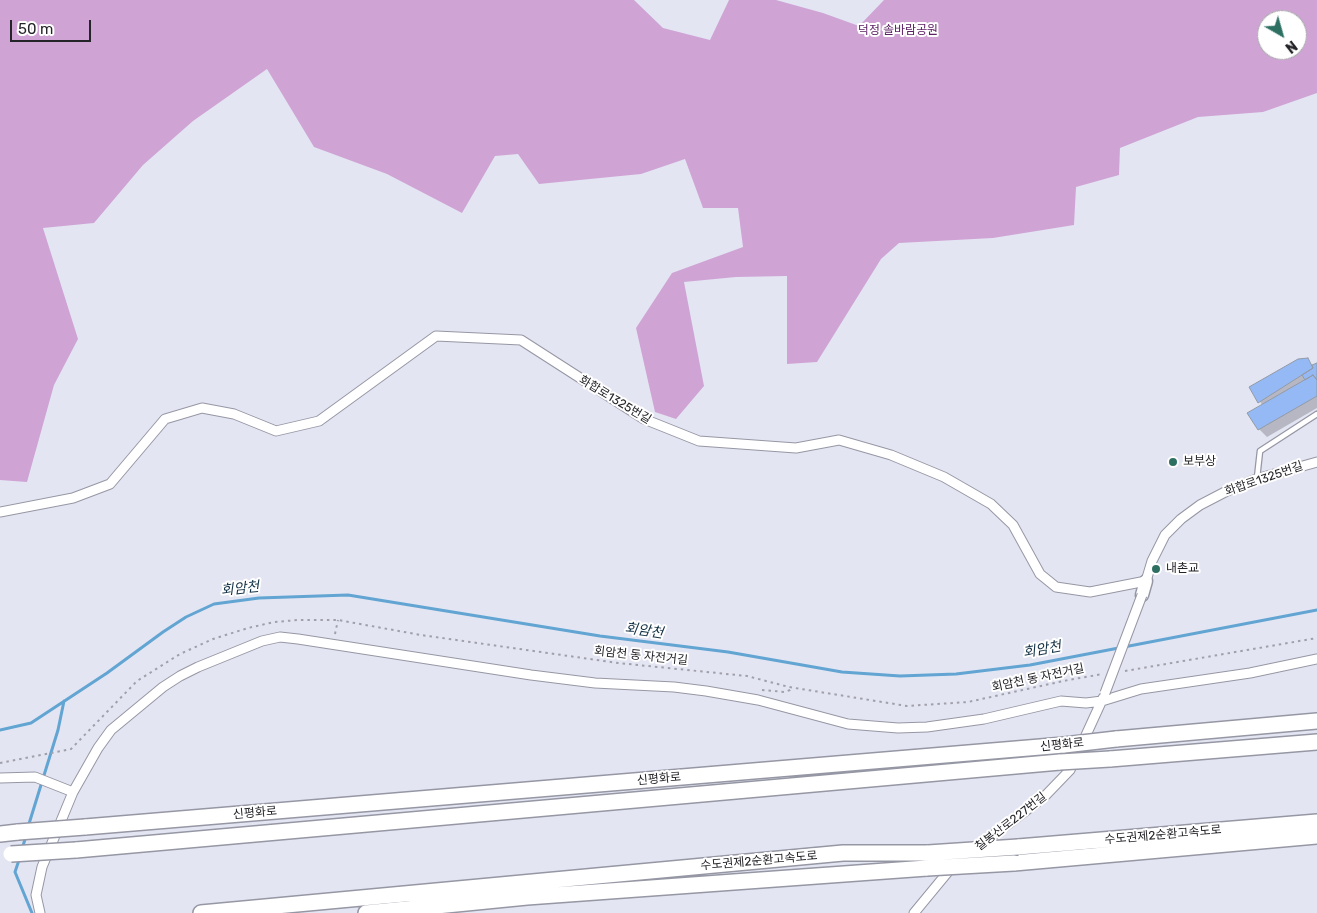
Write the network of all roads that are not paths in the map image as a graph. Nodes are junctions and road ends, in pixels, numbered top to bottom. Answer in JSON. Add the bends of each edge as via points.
{"nodes":[{"id":1,"x":1317,"y":414,"type":"edge"},
{"id":2,"x":1317,"y":462,"type":"edge"},
{"id":3,"x":1256,"y":479,"type":"junction"},
{"id":4,"x":0,"y":512,"type":"edge"},
{"id":5,"x":1146,"y":581,"type":"junction"},
{"id":6,"x":1142,"y":595,"type":"joint"},
{"id":7,"x":1317,"y":659,"type":"edge"},
{"id":8,"x":1104,"y":697,"type":"junction"},
{"id":9,"x":1317,"y":721,"type":"edge"},
{"id":10,"x":1317,"y":742,"type":"edge"},
{"id":11,"x":0,"y":778,"type":"edge"},
{"id":12,"x":69,"y":790,"type":"junction"},
{"id":13,"x":1317,"y":822,"type":"edge"},
{"id":14,"x":0,"y":834,"type":"edge"},
{"id":15,"x":1317,"y":836,"type":"edge"},
{"id":16,"x":5,"y":854,"type":"edge"},
{"id":17,"x":928,"y":861,"type":"junction"},
{"id":18,"x":40,"y":913,"type":"edge"},
{"id":19,"x":201,"y":913,"type":"edge"},
{"id":20,"x":366,"y":913,"type":"edge"},
{"id":21,"x":914,"y":913,"type":"edge"}],
"edges":[{"from":1,"to":3,"type":"lane","via":[[1260,451]]},
{"from":2,"to":3,"type":"street","name":"화합로1325번길"},
{"from":3,"to":5,"type":"street","name":"화합로1325번길","via":[[1224,492],[1182,519],[1166,536],[1152,561]]},
{"from":4,"to":5,"type":"street","name":"화합로1325번길","via":[[73,498],[110,484],[164,419],[202,408],[234,414],[276,431],[319,421],[436,336],[521,340],[644,419],[699,441],[796,448],[839,440],[891,455],[944,477],[990,504],[1013,525],[1040,574],[1056,587],[1090,592]]},
{"from":5,"to":6,"type":"street"},
{"from":6,"to":8,"type":"street","name":"칠봉산로227번길","bridge":true},
{"from":7,"to":8,"type":"street"},
{"from":8,"to":12,"type":"street","via":[[1086,703],[1061,701],[984,719],[927,727],[870,727],[706,691],[595,683],[280,637],[262,641],[180,676],[111,730]]},
{"from":8,"to":21,"type":"street","name":"칠봉산로227번길","via":[[1070,770],[1044,797],[951,868]]},
{"from":9,"to":14,"type":"highway","name":"신평화로","bridge":true},
{"from":10,"to":16,"type":"highway","name":"신평화로","bridge":true},
{"from":11,"to":12,"type":"street","via":[[35,776]]},
{"from":12,"to":18,"type":"street","via":[[42,867],[36,894]]},
{"from":13,"to":17,"type":"highway","name":"수도권제2순환고속도로","bridge":true,"via":[[1018,847]]},
{"from":15,"to":17,"type":"highway","name":"수도권제2순환고속도로","bridge":true,"via":[[1014,863]]},
{"from":17,"to":19,"type":"highway","name":"수도권제2순환고속도로","via":[[843,853]]},
{"from":17,"to":20,"type":"highway","name":"수도권제2순환고속도로"}]}
